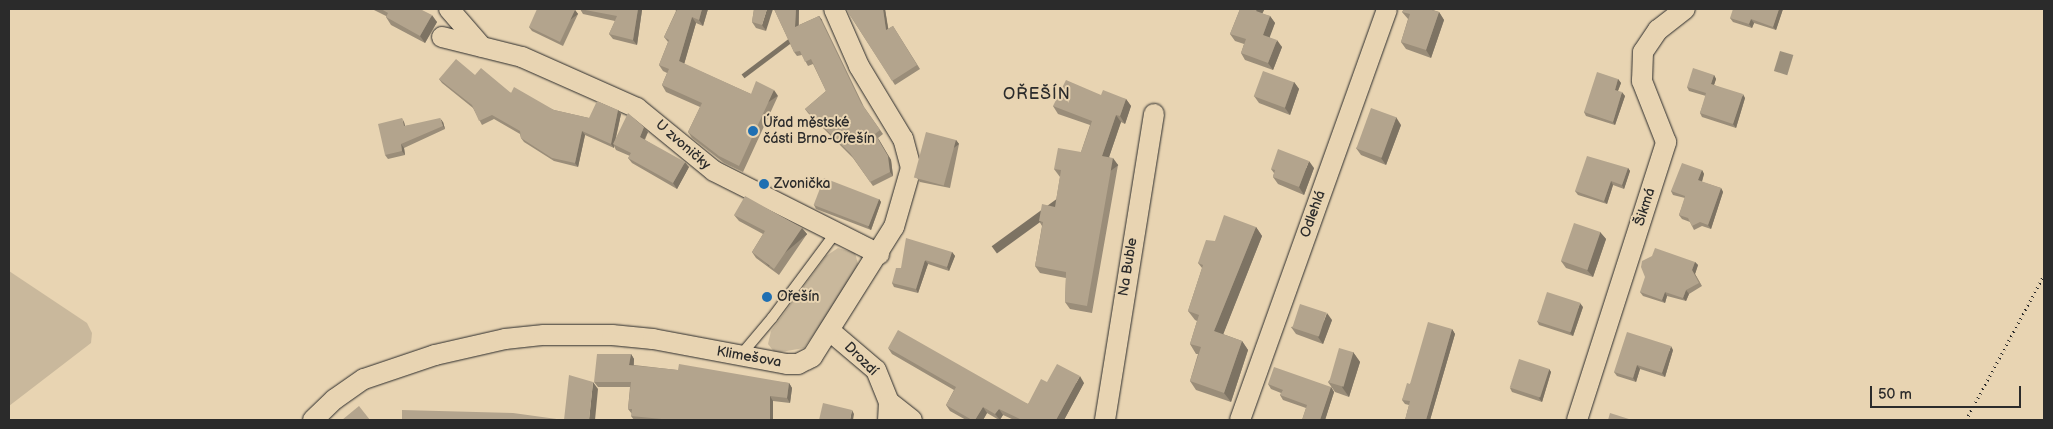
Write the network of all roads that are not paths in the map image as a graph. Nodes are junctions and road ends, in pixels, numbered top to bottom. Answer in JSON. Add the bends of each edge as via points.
{"nodes":[{"id":1,"x":449,"y":9,"type":"edge"},
{"id":2,"x":834,"y":9,"type":"edge"},
{"id":3,"x":1387,"y":9,"type":"edge"},
{"id":4,"x":1686,"y":9,"type":"edge"},
{"id":5,"x":442,"y":37,"type":"dead end"},
{"id":6,"x":482,"y":47,"type":"junction"},
{"id":7,"x":1154,"y":114,"type":"dead end"},
{"id":8,"x":836,"y":232,"type":"junction"},
{"id":9,"x":879,"y":254,"type":"junction"},
{"id":10,"x":830,"y":331,"type":"junction"},
{"id":11,"x":739,"y":357,"type":"junction"},
{"id":12,"x":889,"y":411,"type":"edge"},
{"id":13,"x":313,"y":420,"type":"edge"},
{"id":14,"x":912,"y":420,"type":"edge"},
{"id":15,"x":1104,"y":420,"type":"edge"},
{"id":16,"x":1240,"y":420,"type":"edge"},
{"id":17,"x":1577,"y":420,"type":"edge"}],
"edges":[{"from":1,"to":6,"type":"street"},
{"from":2,"to":9,"type":"street","name":"Klimešova","via":[[859,66],[908,152],[910,178],[894,227]]},
{"from":3,"to":16,"type":"street","name":"Odlehlá"},
{"from":4,"to":17,"type":"street","name":"Šikmá","via":[[1658,30],[1643,52],[1642,81],[1666,142]]},
{"from":5,"to":6,"type":"street","name":"U zvoničky"},
{"from":6,"to":8,"type":"street","name":"U zvoničky","via":[[522,57],[636,108],[714,171]]},
{"from":7,"to":15,"type":"street","name":"Na Buble"},
{"from":8,"to":9,"type":"street","name":"U zvoničky"},
{"from":8,"to":11,"type":"lane"},
{"from":9,"to":10,"type":"street","name":"Klimešova"},
{"from":10,"to":11,"type":"street","name":"Klimešova","via":[[812,357],[798,364]]},
{"from":10,"to":12,"type":"street","name":"Drozdí","via":[[876,370]]},
{"from":11,"to":13,"type":"street","name":"Klimešova","via":[[653,339],[612,335],[544,335],[505,339],[435,355],[364,379],[335,399]]},
{"from":12,"to":14,"type":"street"}]}
